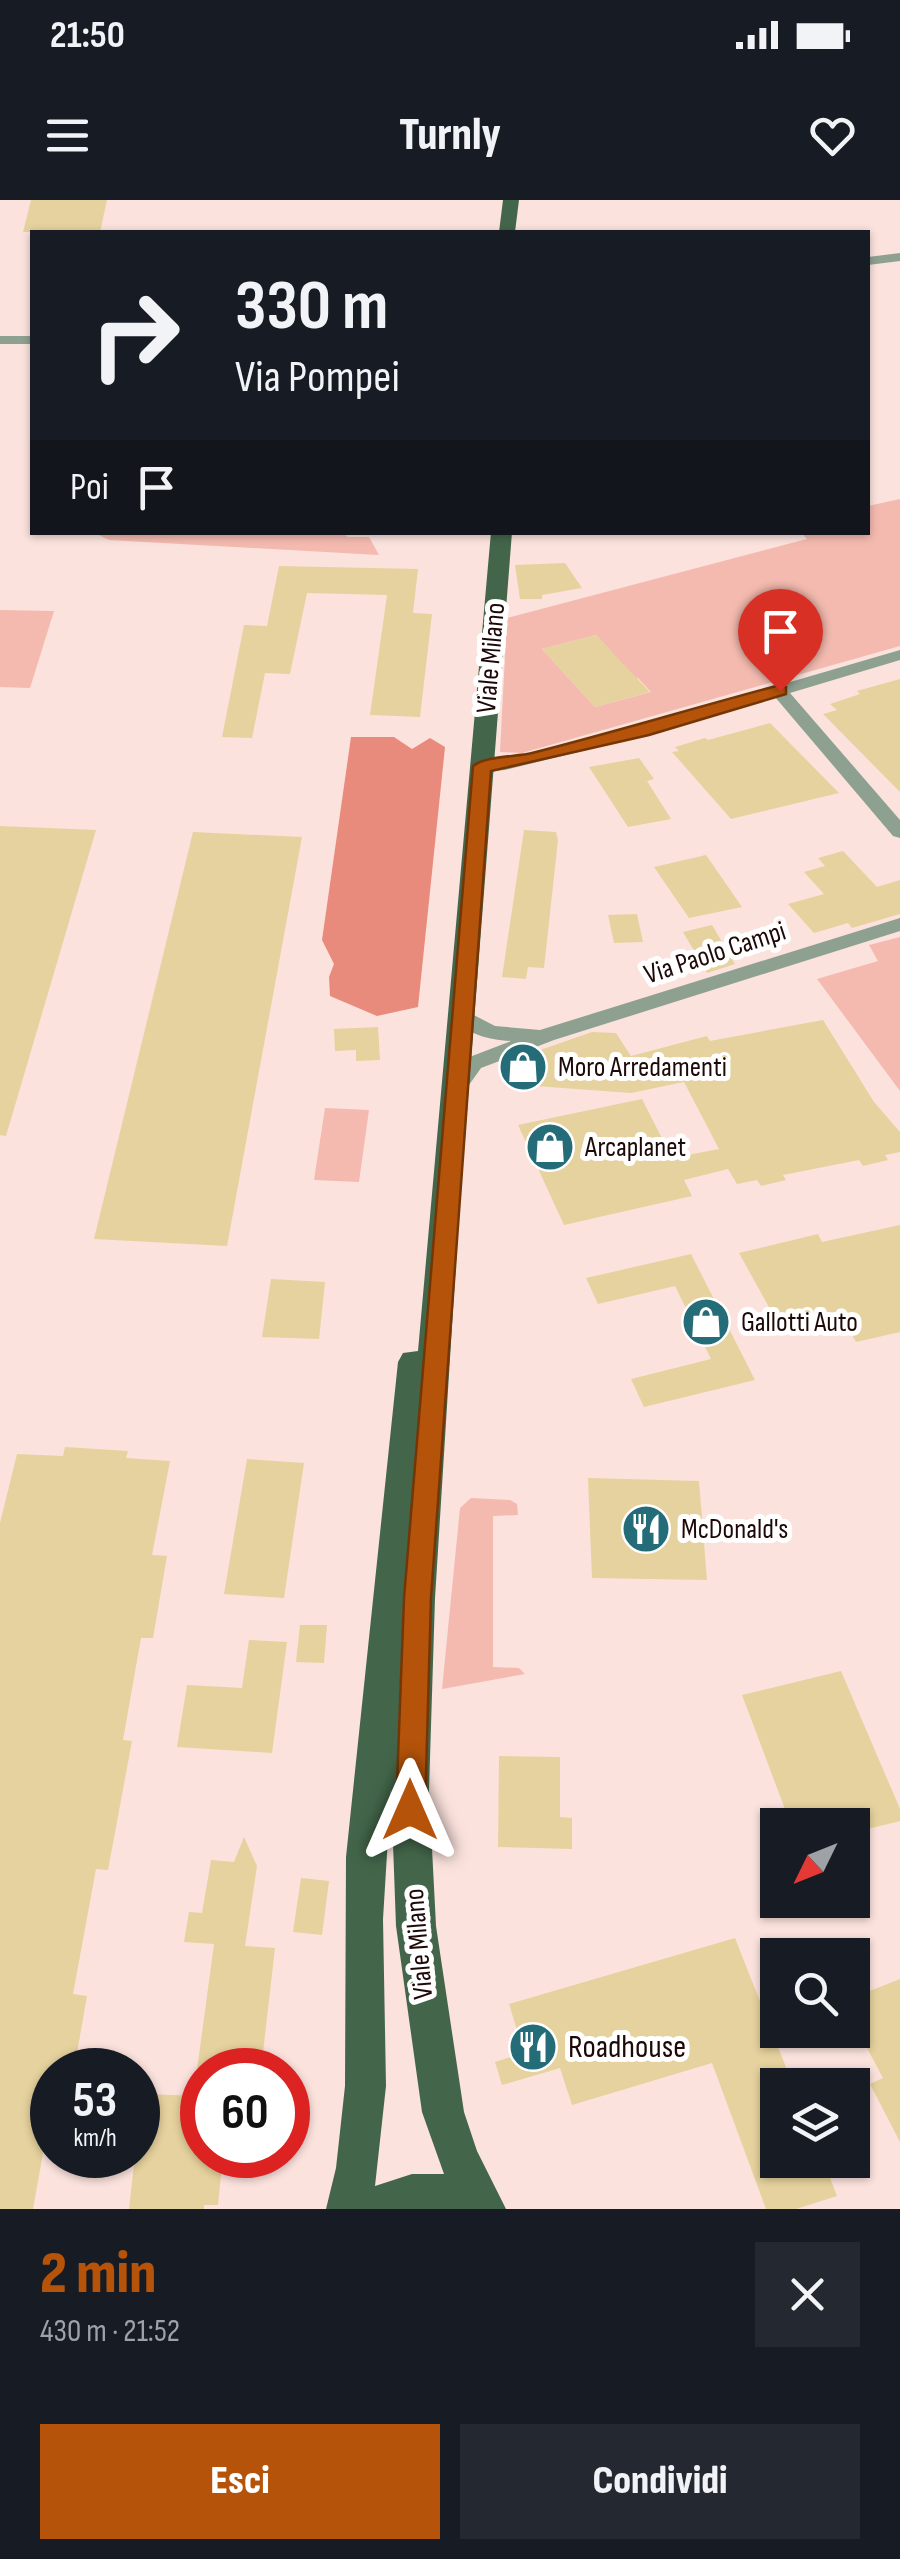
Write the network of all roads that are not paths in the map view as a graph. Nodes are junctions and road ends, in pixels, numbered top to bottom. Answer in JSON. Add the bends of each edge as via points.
{"nodes":[{"id":1,"x":511,"y":200,"type":"edge"},
{"id":2,"x":522,"y":200,"type":"edge"},
{"id":3,"x":508,"y":230,"type":"edge"},
{"id":4,"x":519,"y":230,"type":"edge"},
{"id":5,"x":900,"y":257,"type":"edge"},
{"id":6,"x":870,"y":261,"type":"edge"},
{"id":7,"x":0,"y":340,"type":"edge"},
{"id":8,"x":30,"y":340,"type":"edge"},
{"id":9,"x":486,"y":535,"type":"edge"},
{"id":10,"x":502,"y":535,"type":"edge"},
{"id":11,"x":900,"y":655,"type":"edge"},
{"id":12,"x":780,"y":691,"type":"junction"},
{"id":13,"x":482,"y":766,"type":"junction"},
{"id":14,"x":900,"y":832,"type":"edge"},
{"id":15,"x":900,"y":924,"type":"edge"},
{"id":16,"x":462,"y":1017,"type":"junction"},
{"id":17,"x":546,"y":1035,"type":"junction"},
{"id":18,"x":456,"y":1087,"type":"junction"},
{"id":19,"x":348,"y":2209,"type":"edge"},
{"id":20,"x":374,"y":2209,"type":"edge"},
{"id":21,"x":474,"y":2209,"type":"edge"},
{"id":22,"x":484,"y":2209,"type":"edge"}],
"edges":[{"from":1,"to":3,"type":"main road"},
{"from":2,"to":4,"type":"main road"},
{"from":5,"to":6,"type":"street"},
{"from":7,"to":8,"type":"street"},
{"from":9,"to":19,"type":"main road","name":"Viale Milano","via":[[364,1872],[366,2117]]},
{"from":10,"to":13,"type":"main road","name":"Viale Milano"},
{"from":11,"to":12,"type":"street"},
{"from":12,"to":13,"type":"street","via":[[642,731]]},
{"from":12,"to":14,"type":"street"},
{"from":13,"to":16,"type":"main road","name":"Viale Milano"},
{"from":15,"to":17,"type":"street","name":"Via Paolo Campi"},
{"from":16,"to":17,"type":"street","name":"Via Paolo Campi","via":[[492,1033]]},
{"from":16,"to":18,"type":"main road","name":"Viale Milano"},
{"from":17,"to":18,"type":"street","name":"Via Paolo Campi","via":[[474,1063]]},
{"from":18,"to":22,"type":"main road","name":"Viale Milano","via":[[417,1598],[410,1834],[424,2002],[443,2112]]},
{"from":20,"to":21,"type":"main road","via":[[406,2196],[437,2194]]}]}
